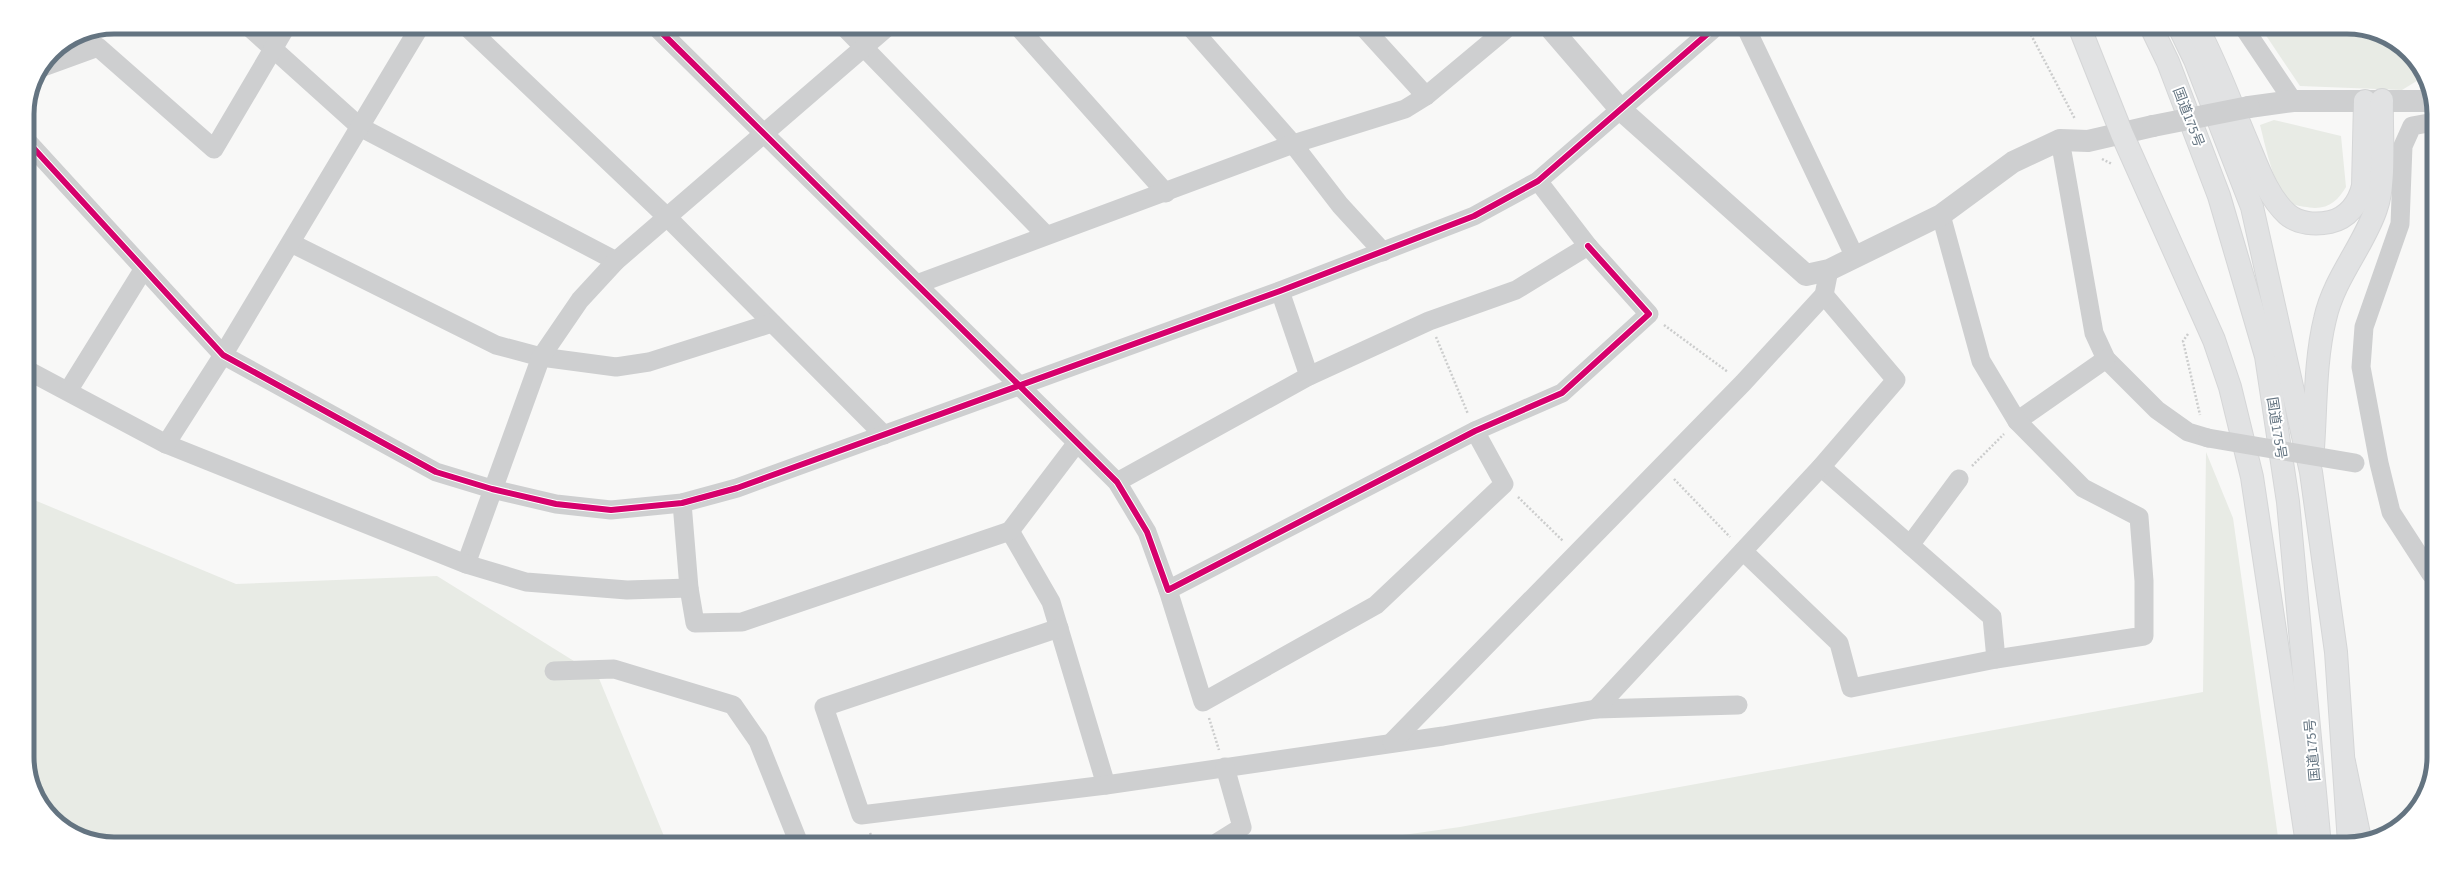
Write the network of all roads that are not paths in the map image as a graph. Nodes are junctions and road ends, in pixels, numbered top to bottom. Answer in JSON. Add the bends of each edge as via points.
{"nodes":[{"id":1,"x":257,"y":34,"type":"edge"},
{"id":2,"x":282,"y":34,"type":"edge"},
{"id":3,"x":415,"y":34,"type":"edge"},
{"id":4,"x":474,"y":34,"type":"edge"},
{"id":5,"x":664,"y":34,"type":"edge"},
{"id":6,"x":851,"y":34,"type":"edge"},
{"id":7,"x":879,"y":34,"type":"edge"},
{"id":8,"x":1024,"y":34,"type":"edge"},
{"id":9,"x":1196,"y":34,"type":"edge"},
{"id":10,"x":1370,"y":34,"type":"edge"},
{"id":11,"x":1500,"y":34,"type":"edge"},
{"id":12,"x":1555,"y":34,"type":"edge"},
{"id":13,"x":1707,"y":34,"type":"edge"},
{"id":14,"x":1749,"y":34,"type":"edge"},
{"id":15,"x":2082,"y":34,"type":"edge"},
{"id":16,"x":2154,"y":34,"type":"edge"},
{"id":17,"x":2182,"y":34,"type":"edge"},
{"id":18,"x":2200,"y":34,"type":"edge"},
{"id":19,"x":2248,"y":34,"type":"edge"},
{"id":20,"x":863,"y":47,"type":"junction"},
{"id":21,"x":273,"y":49,"type":"junction"},
{"id":22,"x":52,"y":64,"type":"edge"},
{"id":23,"x":1426,"y":96,"type":"junction"},
{"id":24,"x":2373,"y":100,"type":"junction"},
{"id":25,"x":2293,"y":101,"type":"junction"},
{"id":26,"x":2425,"y":101,"type":"edge"},
{"id":27,"x":1620,"y":109,"type":"junction"},
{"id":28,"x":2427,"y":123,"type":"edge"},
{"id":29,"x":360,"y":127,"type":"junction"},
{"id":30,"x":764,"y":133,"type":"junction"},
{"id":31,"x":2122,"y":134,"type":"junction"},
{"id":32,"x":2060,"y":140,"type":"junction"},
{"id":33,"x":1293,"y":144,"type":"junction"},
{"id":34,"x":34,"y":149,"type":"edge"},
{"id":35,"x":1538,"y":181,"type":"junction"},
{"id":36,"x":1166,"y":193,"type":"junction"},
{"id":37,"x":1941,"y":215,"type":"junction"},
{"id":38,"x":668,"y":218,"type":"junction"},
{"id":39,"x":1046,"y":235,"type":"junction"},
{"id":40,"x":291,"y":242,"type":"junction"},
{"id":41,"x":1588,"y":246,"type":"junction"},
{"id":42,"x":1384,"y":252,"type":"junction"},
{"id":43,"x":1854,"y":256,"type":"junction"},
{"id":44,"x":616,"y":261,"type":"junction"},
{"id":45,"x":143,"y":270,"type":"junction"},
{"id":46,"x":1829,"y":270,"type":"junction"},
{"id":47,"x":917,"y":284,"type":"junction"},
{"id":48,"x":1280,"y":291,"type":"junction"},
{"id":49,"x":1824,"y":295,"type":"junction"},
{"id":50,"x":772,"y":323,"type":"junction"},
{"id":51,"x":223,"y":355,"type":"junction"},
{"id":52,"x":541,"y":357,"type":"junction"},
{"id":53,"x":2106,"y":359,"type":"junction"},
{"id":54,"x":34,"y":374,"type":"edge"},
{"id":55,"x":1309,"y":376,"type":"junction"},
{"id":56,"x":1017,"y":386,"type":"junction"},
{"id":57,"x":68,"y":391,"type":"junction"},
{"id":58,"x":2016,"y":421,"type":"junction"},
{"id":59,"x":1475,"y":431,"type":"junction"},
{"id":60,"x":884,"y":435,"type":"junction"},
{"id":61,"x":166,"y":444,"type":"junction"},
{"id":62,"x":1076,"y":444,"type":"junction"},
{"id":63,"x":2379,"y":463,"type":"junction"},
{"id":64,"x":1821,"y":467,"type":"junction"},
{"id":65,"x":2311,"y":472,"type":"junction"},
{"id":66,"x":1959,"y":480,"type":"road end"},
{"id":67,"x":1117,"y":482,"type":"junction"},
{"id":68,"x":492,"y":489,"type":"junction"},
{"id":69,"x":682,"y":503,"type":"junction"},
{"id":70,"x":1010,"y":531,"type":"junction"},
{"id":71,"x":1910,"y":545,"type":"junction"},
{"id":72,"x":1743,"y":551,"type":"junction"},
{"id":73,"x":466,"y":564,"type":"junction"},
{"id":74,"x":2427,"y":568,"type":"edge"},
{"id":75,"x":689,"y":588,"type":"junction"},
{"id":76,"x":1168,"y":590,"type":"junction"},
{"id":77,"x":1059,"y":628,"type":"junction"},
{"id":78,"x":1996,"y":659,"type":"junction"},
{"id":79,"x":554,"y":672,"type":"dead end"},
{"id":80,"x":1738,"y":705,"type":"dead end"},
{"id":81,"x":1596,"y":709,"type":"junction"},
{"id":82,"x":1392,"y":742,"type":"junction"},
{"id":83,"x":2344,"y":762,"type":"junction"},
{"id":84,"x":1225,"y":767,"type":"junction"},
{"id":85,"x":1106,"y":785,"type":"junction"},
{"id":86,"x":2359,"y":836,"type":"edge"},
{"id":87,"x":796,"y":837,"type":"edge"},
{"id":88,"x":1226,"y":837,"type":"edge"},
{"id":89,"x":2306,"y":837,"type":"edge"},
{"id":90,"x":2319,"y":837,"type":"edge"},
{"id":91,"x":2349,"y":837,"type":"edge"}],
"edges":[{"from":1,"to":21,"type":"street"},
{"from":2,"to":21,"type":"street"},
{"from":3,"to":29,"type":"street"},
{"from":4,"to":38,"type":"street"},
{"from":5,"to":30,"type":"street"},
{"from":6,"to":20,"type":"street"},
{"from":7,"to":20,"type":"street"},
{"from":8,"to":36,"type":"street"},
{"from":9,"to":33,"type":"street"},
{"from":10,"to":23,"type":"street"},
{"from":11,"to":23,"type":"street"},
{"from":12,"to":27,"type":"street"},
{"from":13,"to":27,"type":"street"},
{"from":14,"to":43,"type":"street"},
{"from":15,"to":31,"type":"highway"},
{"from":16,"to":90,"type":"highway","name":"国道175号","via":[[2168,62],[2219,196],[2266,356],[2294,553]]},
{"from":17,"to":65,"type":"highway","name":"国道175号","via":[[2252,207]]},
{"from":18,"to":24,"type":"highway","via":[[2269,188],[2288,215],[2299,220],[2322,224],[2333,221],[2344,216],[2360,198]]},
{"from":19,"to":25,"type":"street"},
{"from":20,"to":30,"type":"street"},
{"from":20,"to":39,"type":"street"},
{"from":21,"to":22,"type":"street","via":[[214,150],[98,47]]},
{"from":21,"to":29,"type":"street"},
{"from":23,"to":33,"type":"street","via":[[1405,108]]},
{"from":24,"to":25,"type":"street"},
{"from":24,"to":26,"type":"street"},
{"from":24,"to":65,"type":"highway","via":[[2380,186],[2377,207],[2370,227],[2333,293],[2325,317],[2320,345]]},
{"from":25,"to":31,"type":"street","bridge":true,"via":[[2249,107]]},
{"from":27,"to":35,"type":"street"},
{"from":27,"to":46,"type":"street","via":[[1806,275]]},
{"from":28,"to":63,"type":"street","via":[[2412,126],[2403,146],[2400,224],[2364,327],[2362,367]]},
{"from":29,"to":40,"type":"street"},
{"from":29,"to":44,"type":"street"},
{"from":30,"to":38,"type":"street"},
{"from":30,"to":47,"type":"street"},
{"from":31,"to":32,"type":"street","via":[[2088,141]]},
{"from":31,"to":89,"type":"highway","via":[[2214,340],[2240,427],[2252,477]]},
{"from":32,"to":37,"type":"street","via":[[2013,162]]},
{"from":32,"to":53,"type":"street","via":[[2094,333]]},
{"from":33,"to":36,"type":"street"},
{"from":33,"to":42,"type":"street","via":[[1340,205]]},
{"from":34,"to":45,"type":"street"},
{"from":35,"to":41,"type":"street"},
{"from":35,"to":42,"type":"street","via":[[1474,216]]},
{"from":36,"to":39,"type":"street"},
{"from":37,"to":43,"type":"street"},
{"from":37,"to":58,"type":"street","via":[[1970,312],[1981,361]]},
{"from":38,"to":44,"type":"street"},
{"from":38,"to":50,"type":"street"},
{"from":39,"to":47,"type":"street"},
{"from":40,"to":51,"type":"street"},
{"from":40,"to":52,"type":"street","via":[[496,345]]},
{"from":41,"to":55,"type":"street","via":[[1516,290],[1429,321]]},
{"from":41,"to":59,"type":"street","via":[[1649,314],[1562,393]]},
{"from":42,"to":48,"type":"street"},
{"from":43,"to":46,"type":"street"},
{"from":44,"to":52,"type":"street","via":[[580,300]]},
{"from":45,"to":51,"type":"street"},
{"from":45,"to":57,"type":"street"},
{"from":46,"to":49,"type":"street"},
{"from":47,"to":56,"type":"street"},
{"from":48,"to":55,"type":"street"},
{"from":48,"to":56,"type":"street"},
{"from":49,"to":64,"type":"street","via":[[1896,380]]},
{"from":49,"to":82,"type":"street","via":[[1743,383]]},
{"from":50,"to":52,"type":"street","via":[[643,363],[616,367]]},
{"from":50,"to":60,"type":"street"},
{"from":51,"to":61,"type":"street"},
{"from":51,"to":68,"type":"street","via":[[436,472]]},
{"from":52,"to":68,"type":"street"},
{"from":53,"to":58,"type":"street"},
{"from":53,"to":63,"type":"street","bridge":true,"via":[[2157,410],[2188,432],[2355,463]]},
{"from":54,"to":57,"type":"street"},
{"from":55,"to":67,"type":"street"},
{"from":56,"to":60,"type":"street"},
{"from":56,"to":62,"type":"street"},
{"from":57,"to":61,"type":"street"},
{"from":58,"to":78,"type":"street","via":[[2083,488],[2139,517],[2144,581],[2144,636]]},
{"from":59,"to":76,"type":"street"},
{"from":59,"to":76,"type":"street","via":[[1504,484],[1376,605],[1203,702]]},
{"from":60,"to":69,"type":"street","via":[[737,488]]},
{"from":61,"to":73,"type":"street"},
{"from":62,"to":67,"type":"street"},
{"from":62,"to":70,"type":"street"},
{"from":63,"to":74,"type":"street","via":[[2391,512]]},
{"from":64,"to":71,"type":"street"},
{"from":64,"to":72,"type":"street"},
{"from":65,"to":83,"type":"highway","name":"国道175号","via":[[2336,652]]},
{"from":66,"to":71,"type":"street"},
{"from":67,"to":76,"type":"street","via":[[1147,532]]},
{"from":68,"to":69,"type":"street","via":[[556,504],[611,510]]},
{"from":68,"to":73,"type":"street"},
{"from":69,"to":75,"type":"street"},
{"from":70,"to":75,"type":"street","via":[[742,622],[695,623]]},
{"from":70,"to":77,"type":"street","via":[[1051,602]]},
{"from":71,"to":78,"type":"street","via":[[1992,617]]},
{"from":72,"to":78,"type":"street","via":[[1839,643],[1851,688]]},
{"from":72,"to":81,"type":"street"},
{"from":73,"to":75,"type":"street","via":[[526,582],[627,590]]},
{"from":77,"to":85,"type":"street"},
{"from":77,"to":85,"type":"street","via":[[824,707],[861,814]]},
{"from":79,"to":87,"type":"street","via":[[614,669],[733,705],[758,741]]},
{"from":80,"to":81,"type":"street"},
{"from":81,"to":82,"type":"street","via":[[1443,736]]},
{"from":82,"to":84,"type":"street"},
{"from":83,"to":86,"type":"highway"},
{"from":83,"to":91,"type":"highway","name":"国道175号"},
{"from":84,"to":85,"type":"street"},
{"from":84,"to":88,"type":"street","via":[[1242,827]]}]}
